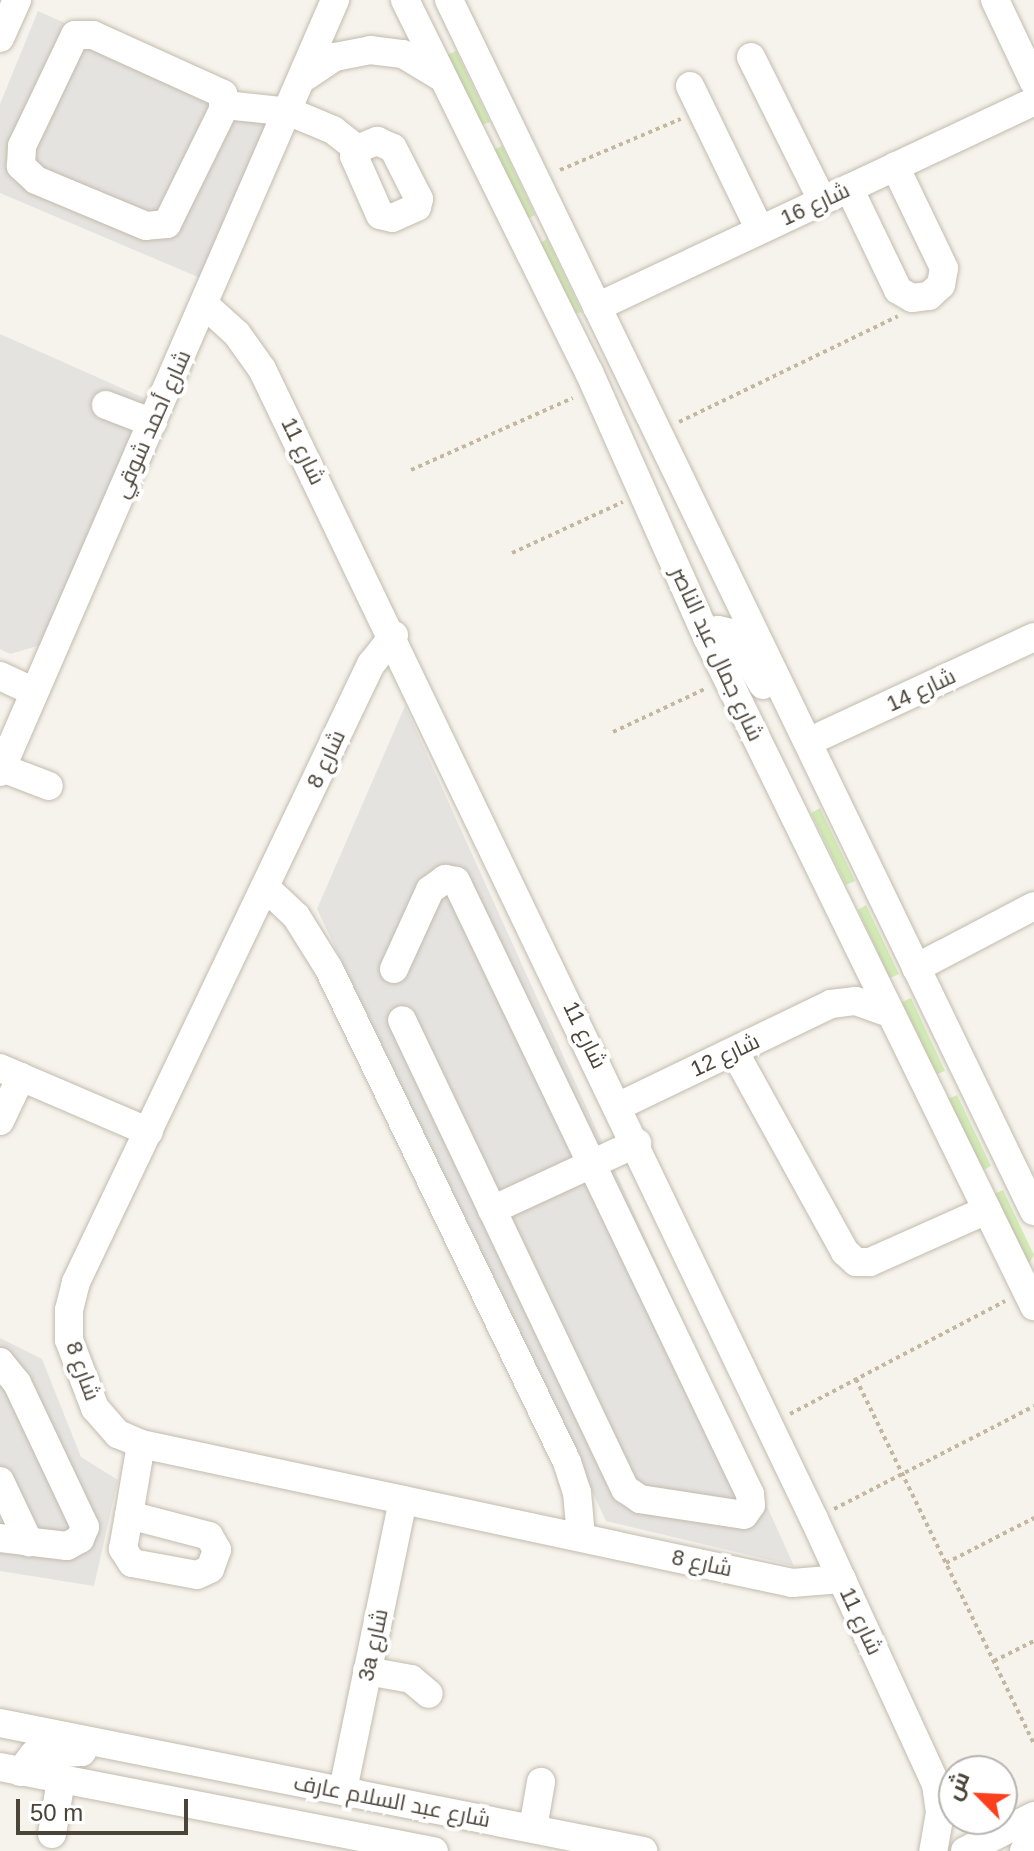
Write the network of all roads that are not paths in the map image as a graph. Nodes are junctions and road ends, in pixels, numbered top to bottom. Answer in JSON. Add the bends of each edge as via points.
{"nodes":[{"id":1,"x":335,"y":0,"type":"edge"},
{"id":2,"x":405,"y":0,"type":"edge"},
{"id":3,"x":449,"y":0,"type":"edge"},
{"id":4,"x":995,"y":0,"type":"edge"},
{"id":5,"x":751,"y":57,"type":"dead end"},
{"id":6,"x":305,"y":77,"type":"junction"},
{"id":7,"x":441,"y":77,"type":"junction"},
{"id":8,"x":1034,"y":82,"type":"edge"},
{"id":9,"x":696,"y":98,"type":"road end"},
{"id":10,"x":1034,"y":101,"type":"edge"},
{"id":11,"x":225,"y":105,"type":"junction"},
{"id":12,"x":290,"y":112,"type":"junction"},
{"id":13,"x":357,"y":149,"type":"dead end"},
{"id":14,"x":895,"y":166,"type":"junction"},
{"id":15,"x":849,"y":188,"type":"junction"},
{"id":16,"x":822,"y":200,"type":"junction"},
{"id":17,"x":760,"y":230,"type":"junction"},
{"id":18,"x":205,"y":305,"type":"junction"},
{"id":19,"x":597,"y":307,"type":"junction"},
{"id":20,"x":593,"y":380,"type":"junction"},
{"id":21,"x":106,"y":405,"type":"dead end"},
{"id":22,"x":153,"y":423,"type":"junction"},
{"id":23,"x":675,"y":464,"type":"junction"},
{"id":24,"x":394,"y":635,"type":"junction"},
{"id":25,"x":707,"y":637,"type":"junction"},
{"id":26,"x":1034,"y":637,"type":"edge"},
{"id":27,"x":0,"y":676,"type":"edge"},
{"id":28,"x":35,"y":692,"type":"junction"},
{"id":29,"x":787,"y":699,"type":"junction"},
{"id":30,"x":808,"y":742,"type":"junction"},
{"id":31,"x":1,"y":770,"type":"edge"},
{"id":32,"x":49,"y":786,"type":"dead end"},
{"id":33,"x":265,"y":887,"type":"junction"},
{"id":34,"x":1034,"y":906,"type":"edge"},
{"id":35,"x":857,"y":942,"type":"junction"},
{"id":36,"x":916,"y":968,"type":"junction"},
{"id":37,"x":394,"y":969,"type":"dead end"},
{"id":38,"x":831,"y":1004,"type":"junction"},
{"id":39,"x":891,"y":1014,"type":"junction"},
{"id":40,"x":402,"y":1020,"type":"dead end"},
{"id":41,"x":734,"y":1051,"type":"junction"},
{"id":42,"x":10,"y":1073,"type":"edge"},
{"id":43,"x":619,"y":1106,"type":"junction"},
{"id":44,"x":0,"y":1121,"type":"edge"},
{"id":45,"x":149,"y":1132,"type":"junction"},
{"id":46,"x":637,"y":1143,"type":"junction"},
{"id":47,"x":593,"y":1163,"type":"junction"},
{"id":48,"x":1026,"y":1175,"type":"edge"},
{"id":49,"x":492,"y":1210,"type":"junction"},
{"id":50,"x":987,"y":1210,"type":"junction"},
{"id":51,"x":1034,"y":1211,"type":"edge"},
{"id":52,"x":1030,"y":1298,"type":"edge"},
{"id":53,"x":0,"y":1362,"type":"edge"},
{"id":54,"x":141,"y":1444,"type":"junction"},
{"id":55,"x":0,"y":1481,"type":"edge"},
{"id":56,"x":403,"y":1500,"type":"junction"},
{"id":57,"x":129,"y":1515,"type":"dead end"},
{"id":58,"x":581,"y":1537,"type":"junction"},
{"id":59,"x":0,"y":1538,"type":"edge"},
{"id":60,"x":29,"y":1542,"type":"junction"},
{"id":61,"x":842,"y":1579,"type":"junction"},
{"id":62,"x":367,"y":1671,"type":"junction"},
{"id":63,"x":429,"y":1694,"type":"dead end"},
{"id":64,"x":0,"y":1723,"type":"edge"},
{"id":65,"x":97,"y":1745,"type":"junction"},
{"id":66,"x":10,"y":1770,"type":"edge"},
{"id":67,"x":938,"y":1778,"type":"edge"},
{"id":68,"x":61,"y":1780,"type":"junction"},
{"id":69,"x":541,"y":1782,"type":"dead end"},
{"id":70,"x":343,"y":1790,"type":"junction"},
{"id":71,"x":1034,"y":1816,"type":"edge"},
{"id":72,"x":938,"y":1824,"type":"edge"},
{"id":73,"x":533,"y":1828,"type":"junction"},
{"id":74,"x":52,"y":1834,"type":"dead end"},
{"id":75,"x":1015,"y":1840,"type":"edge"},
{"id":76,"x":348,"y":1843,"type":"edge"},
{"id":77,"x":1034,"y":1845,"type":"edge"},
{"id":78,"x":434,"y":1851,"type":"edge"},
{"id":79,"x":643,"y":1851,"type":"edge"},
{"id":80,"x":933,"y":1851,"type":"edge"},
{"id":81,"x":965,"y":1851,"type":"edge"}],
"edges":[{"from":1,"to":6,"type":"street","name":"شارع أحمد شوقي"},
{"from":2,"to":7,"type":"street","name":"شارع جمال عبد الناصر"},
{"from":3,"to":19,"type":"street","name":"شارع جمال عبد الناصر"},
{"from":4,"to":8,"type":"street"},
{"from":5,"to":16,"type":"street"},
{"from":6,"to":7,"type":"street","via":[[335,57],[370,50],[403,54]]},
{"from":6,"to":12,"type":"street","name":"شارع أحمد شوقي"},
{"from":7,"to":20,"type":"street","name":"شارع جمال عبد الناصر"},
{"from":9,"to":17,"type":"street"},
{"from":10,"to":14,"type":"street","name":"شارع 16"},
{"from":11,"to":11,"type":"street","via":[[215,86],[81,33],[67,44],[19,153],[21,166],[36,180],[146,226],[160,227],[176,213]]},
{"from":11,"to":12,"type":"street"},
{"from":12,"to":13,"type":"street","via":[[333,130]]},
{"from":12,"to":18,"type":"street","name":"شارع أحمد شوقي"},
{"from":14,"to":15,"type":"street","name":"شارع 16"},
{"from":14,"to":15,"type":"street","via":[[944,268],[936,291],[921,299],[904,295]]},
{"from":15,"to":16,"type":"street","name":"شارع 16"},
{"from":16,"to":17,"type":"street","name":"شارع 16"},
{"from":17,"to":19,"type":"street","name":"شارع 16"},
{"from":18,"to":22,"type":"street","name":"شارع أحمد شوقي"},
{"from":18,"to":24,"type":"street","name":"شارع 11","via":[[237,334],[262,369]]},
{"from":19,"to":23,"type":"street","name":"شارع جمال عبد الناصر"},
{"from":20,"to":23,"type":"street","via":[[611,394],[653,478],[672,476]]},
{"from":20,"to":25,"type":"street","name":"شارع جمال عبد الناصر"},
{"from":21,"to":22,"type":"street"},
{"from":22,"to":28,"type":"street","name":"شارع أحمد شوقي"},
{"from":23,"to":29,"type":"street","name":"شارع جمال عبد الناصر"},
{"from":24,"to":33,"type":"street","name":"شارع 8","via":[[371,664]]},
{"from":24,"to":43,"type":"street","name":"شارع 11"},
{"from":25,"to":29,"type":"street","via":[[718,630],[731,633],[766,688]]},
{"from":25,"to":35,"type":"street","name":"شارع جمال عبد الناصر"},
{"from":26,"to":30,"type":"street","name":"شارع 14"},
{"from":27,"to":28,"type":"street"},
{"from":28,"to":31,"type":"street","name":"شارع أحمد شوقي"},
{"from":29,"to":30,"type":"street","name":"شارع جمال عبد الناصر"},
{"from":30,"to":36,"type":"street","name":"شارع جمال عبد الناصر"},
{"from":31,"to":32,"type":"street"},
{"from":33,"to":45,"type":"street","name":"شارع 8"},
{"from":33,"to":58,"type":"street","via":[[296,916],[329,969],[567,1462],[577,1492]]},
{"from":34,"to":36,"type":"street"},
{"from":35,"to":38,"type":"street","via":[[853,970]]},
{"from":35,"to":39,"type":"street","name":"شارع جمال عبد الناصر"},
{"from":36,"to":48,"type":"street","name":"شارع جمال عبد الناصر"},
{"from":37,"to":47,"type":"street","via":[[430,890],[445,879],[456,881]]},
{"from":38,"to":39,"type":"street","name":"شارع 12","via":[[868,1003]]},
{"from":38,"to":41,"type":"street","name":"شارع 12"},
{"from":39,"to":50,"type":"street","name":"شارع جمال عبد الناصر"},
{"from":40,"to":49,"type":"street"},
{"from":41,"to":43,"type":"street","name":"شارع 12"},
{"from":41,"to":50,"type":"street","via":[[845,1252],[856,1262],[870,1262]]},
{"from":42,"to":44,"type":"street"},
{"from":42,"to":45,"type":"street"},
{"from":43,"to":46,"type":"street","name":"شارع 11"},
{"from":45,"to":54,"type":"street","name":"شارع 8","via":[[76,1282],[68,1325],[73,1355],[95,1408],[118,1434]]},
{"from":46,"to":47,"type":"street"},
{"from":46,"to":61,"type":"street","name":"شارع 11"},
{"from":47,"to":49,"type":"street"},
{"from":47,"to":49,"type":"street","via":[[750,1494],[744,1515],[640,1499],[625,1489]]},
{"from":48,"to":51,"type":"street","name":"شارع جمال عبد الناصر"},
{"from":50,"to":52,"type":"street","name":"شارع جمال عبد الناصر"},
{"from":53,"to":60,"type":"street","via":[[17,1383],[85,1520],[84,1533],[74,1544]]},
{"from":54,"to":56,"type":"street","name":"شارع 8"},
{"from":54,"to":57,"type":"street"},
{"from":55,"to":60,"type":"street"},
{"from":56,"to":58,"type":"street","name":"شارع 8"},
{"from":56,"to":62,"type":"street","name":"3a شارع"},
{"from":58,"to":61,"type":"street","name":"شارع 8","via":[[792,1583]]},
{"from":59,"to":60,"type":"street"},
{"from":61,"to":67,"type":"street","name":"شارع 11"},
{"from":62,"to":63,"type":"street","via":[[411,1679]]},
{"from":62,"to":70,"type":"street","name":"3a شارع"},
{"from":64,"to":65,"type":"street","name":"شارع عبد السلام عارف"},
{"from":65,"to":66,"type":"street","via":[[81,1753],[34,1754]]},
{"from":65,"to":70,"type":"street","name":"شارع عبد السلام عارف"},
{"from":66,"to":68,"type":"street","name":"شارع عبد السلام عارف"},
{"from":68,"to":74,"type":"street"},
{"from":68,"to":76,"type":"street","name":"شارع عبد السلام عارف"},
{"from":69,"to":73,"type":"street"},
{"from":70,"to":73,"type":"street","name":"شارع عبد السلام عارف"},
{"from":71,"to":75,"type":"street"},
{"from":72,"to":80,"type":"street","name":"شارع 11"},
{"from":73,"to":79,"type":"street","name":"شارع عبد السلام عارف"},
{"from":75,"to":77,"type":"street"},
{"from":75,"to":81,"type":"street"},
{"from":76,"to":78,"type":"street","name":"شارع عبد السلام عارف"}]}
